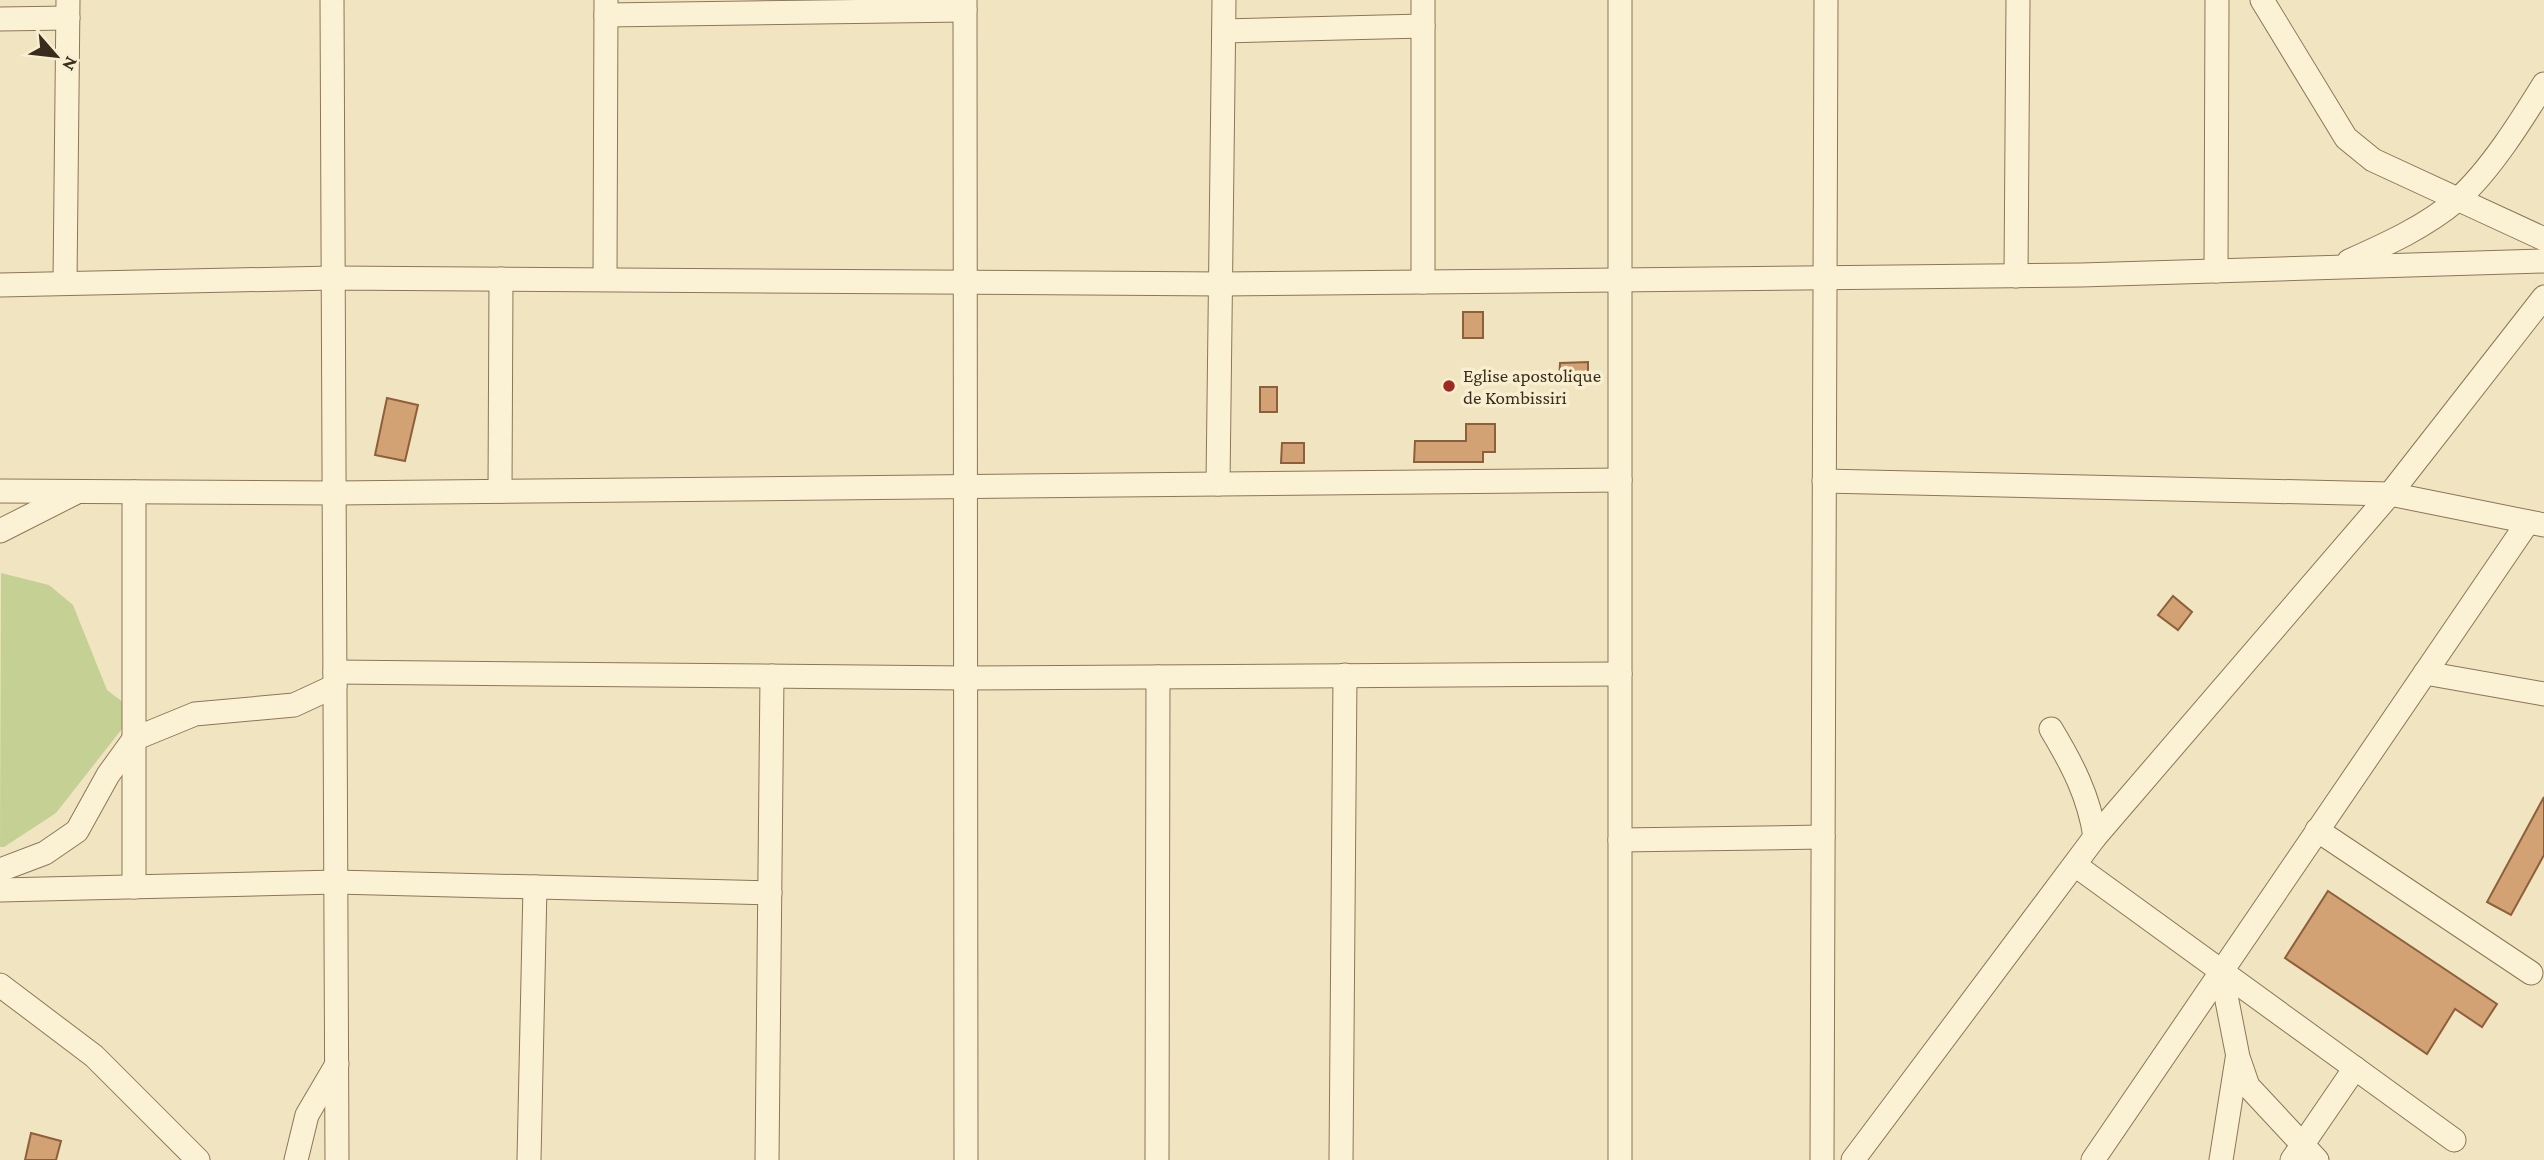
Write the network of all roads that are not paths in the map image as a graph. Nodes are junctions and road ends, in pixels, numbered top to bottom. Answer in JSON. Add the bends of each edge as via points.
{"nodes":[{"id":1,"x":332,"y":0,"type":"edge"},
{"id":2,"x":1224,"y":0,"type":"edge"},
{"id":3,"x":1423,"y":0,"type":"edge"},
{"id":4,"x":1620,"y":0,"type":"edge"},
{"id":5,"x":1826,"y":0,"type":"edge"},
{"id":6,"x":2018,"y":0,"type":"edge"},
{"id":7,"x":2217,"y":0,"type":"edge"},
{"id":8,"x":2262,"y":0,"type":"edge"},
{"id":9,"x":965,"y":5,"type":"edge"},
{"id":10,"x":606,"y":7,"type":"edge"},
{"id":11,"x":68,"y":9,"type":"edge"},
{"id":12,"x":0,"y":19,"type":"edge"},
{"id":13,"x":1423,"y":26,"type":"junction"},
{"id":14,"x":1224,"y":31,"type":"junction"},
{"id":15,"x":2544,"y":84,"type":"edge"},
{"id":16,"x":2458,"y":199,"type":"junction"},
{"id":17,"x":2544,"y":239,"type":"edge"},
{"id":18,"x":2544,"y":261,"type":"edge"},
{"id":19,"x":2337,"y":267,"type":"junction"},
{"id":20,"x":2216,"y":271,"type":"junction"},
{"id":21,"x":2016,"y":276,"type":"junction"},
{"id":22,"x":334,"y":278,"type":"junction"},
{"id":23,"x":1825,"y":278,"type":"junction"},
{"id":24,"x":501,"y":279,"type":"junction"},
{"id":25,"x":605,"y":279,"type":"junction"},
{"id":26,"x":1620,"y":280,"type":"junction"},
{"id":27,"x":965,"y":282,"type":"junction"},
{"id":28,"x":1423,"y":282,"type":"junction"},
{"id":29,"x":65,"y":284,"type":"junction"},
{"id":30,"x":1222,"y":284,"type":"junction"},
{"id":31,"x":0,"y":285,"type":"edge"},
{"id":32,"x":2544,"y":297,"type":"edge"},
{"id":33,"x":1620,"y":480,"type":"junction"},
{"id":34,"x":1824,"y":481,"type":"junction"},
{"id":35,"x":1218,"y":484,"type":"junction"},
{"id":36,"x":965,"y":486,"type":"junction"},
{"id":37,"x":0,"y":491,"type":"edge"},
{"id":38,"x":79,"y":491,"type":"junction"},
{"id":39,"x":500,"y":491,"type":"junction"},
{"id":40,"x":134,"y":492,"type":"junction"},
{"id":41,"x":334,"y":493,"type":"junction"},
{"id":42,"x":2390,"y":494,"type":"junction"},
{"id":43,"x":2536,"y":524,"type":"edge"},
{"id":44,"x":0,"y":531,"type":"edge"},
{"id":45,"x":2425,"y":673,"type":"junction"},
{"id":46,"x":1620,"y":674,"type":"junction"},
{"id":47,"x":1345,"y":675,"type":"junction"},
{"id":48,"x":772,"y":676,"type":"junction"},
{"id":49,"x":1158,"y":677,"type":"junction"},
{"id":50,"x":965,"y":678,"type":"junction"},
{"id":51,"x":335,"y":679,"type":"junction"},
{"id":52,"x":2544,"y":694,"type":"edge"},
{"id":53,"x":2051,"y":729,"type":"dead end"},
{"id":54,"x":134,"y":739,"type":"junction"},
{"id":55,"x":2317,"y":830,"type":"junction"},
{"id":56,"x":1823,"y":837,"type":"junction"},
{"id":57,"x":2095,"y":838,"type":"junction"},
{"id":58,"x":1620,"y":840,"type":"junction"},
{"id":59,"x":2075,"y":864,"type":"junction"},
{"id":60,"x":0,"y":870,"type":"edge"},
{"id":61,"x":336,"y":882,"type":"junction"},
{"id":62,"x":134,"y":887,"type":"junction"},
{"id":63,"x":535,"y":887,"type":"junction"},
{"id":64,"x":0,"y":890,"type":"edge"},
{"id":65,"x":770,"y":892,"type":"junction"},
{"id":66,"x":2221,"y":970,"type":"junction"},
{"id":67,"x":2531,"y":973,"type":"dead end"},
{"id":68,"x":0,"y":985,"type":"edge"},
{"id":69,"x":2238,"y":1057,"type":"junction"},
{"id":70,"x":337,"y":1063,"type":"junction"},
{"id":71,"x":2355,"y":1068,"type":"junction"},
{"id":72,"x":2454,"y":1140,"type":"dead end"},
{"id":73,"x":2304,"y":1155,"type":"edge"},
{"id":74,"x":198,"y":1160,"type":"edge"},
{"id":75,"x":296,"y":1160,"type":"edge"},
{"id":76,"x":337,"y":1160,"type":"edge"},
{"id":77,"x":529,"y":1160,"type":"edge"},
{"id":78,"x":767,"y":1160,"type":"edge"},
{"id":79,"x":966,"y":1160,"type":"edge"},
{"id":80,"x":1157,"y":1160,"type":"edge"},
{"id":81,"x":1341,"y":1160,"type":"edge"},
{"id":82,"x":1620,"y":1160,"type":"edge"},
{"id":83,"x":1822,"y":1160,"type":"edge"},
{"id":84,"x":1853,"y":1160,"type":"edge"},
{"id":85,"x":2093,"y":1160,"type":"edge"},
{"id":86,"x":2221,"y":1160,"type":"edge"}],
"edges":[{"from":1,"to":22,"type":"street"},
{"from":2,"to":14,"type":"street"},
{"from":3,"to":13,"type":"street"},
{"from":4,"to":26,"type":"street"},
{"from":5,"to":23,"type":"street"},
{"from":6,"to":21,"type":"street"},
{"from":7,"to":20,"type":"street"},
{"from":8,"to":16,"type":"street","via":[[2346,138],[2374,160]]},
{"from":9,"to":10,"type":"street"},
{"from":9,"to":27,"type":"street"},
{"from":10,"to":25,"type":"street"},
{"from":11,"to":12,"type":"street"},
{"from":11,"to":29,"type":"street"},
{"from":13,"to":14,"type":"street"},
{"from":13,"to":28,"type":"street"},
{"from":14,"to":30,"type":"street"},
{"from":15,"to":16,"type":"street","via":[[2514,132]]},
{"from":16,"to":17,"type":"street"},
{"from":16,"to":19,"type":"street","via":[[2404,237]]},
{"from":18,"to":19,"type":"street"},
{"from":19,"to":20,"type":"street"},
{"from":20,"to":21,"type":"street"},
{"from":21,"to":23,"type":"street"},
{"from":22,"to":24,"type":"street"},
{"from":22,"to":29,"type":"street"},
{"from":22,"to":41,"type":"street"},
{"from":23,"to":26,"type":"street"},
{"from":23,"to":34,"type":"street"},
{"from":24,"to":25,"type":"street"},
{"from":24,"to":39,"type":"street"},
{"from":25,"to":27,"type":"street"},
{"from":26,"to":28,"type":"street"},
{"from":26,"to":33,"type":"street"},
{"from":27,"to":30,"type":"street"},
{"from":27,"to":36,"type":"street"},
{"from":28,"to":30,"type":"street"},
{"from":29,"to":31,"type":"street"},
{"from":30,"to":35,"type":"street"},
{"from":32,"to":42,"type":"street"},
{"from":33,"to":35,"type":"street"},
{"from":33,"to":46,"type":"street"},
{"from":34,"to":42,"type":"street"},
{"from":34,"to":56,"type":"street"},
{"from":35,"to":36,"type":"street"},
{"from":36,"to":39,"type":"street"},
{"from":36,"to":50,"type":"street"},
{"from":37,"to":38,"type":"street"},
{"from":38,"to":40,"type":"street"},
{"from":38,"to":44,"type":"street"},
{"from":39,"to":41,"type":"street"},
{"from":40,"to":41,"type":"street"},
{"from":40,"to":54,"type":"street"},
{"from":41,"to":51,"type":"street"},
{"from":42,"to":43,"type":"street"},
{"from":42,"to":57,"type":"street"},
{"from":43,"to":45,"type":"street"},
{"from":45,"to":52,"type":"street"},
{"from":45,"to":55,"type":"street"},
{"from":46,"to":47,"type":"street"},
{"from":46,"to":58,"type":"street"},
{"from":47,"to":49,"type":"street"},
{"from":47,"to":81,"type":"street"},
{"from":48,"to":50,"type":"street"},
{"from":48,"to":51,"type":"street"},
{"from":48,"to":65,"type":"street"},
{"from":49,"to":50,"type":"street"},
{"from":49,"to":80,"type":"street"},
{"from":50,"to":79,"type":"street"},
{"from":51,"to":54,"type":"street","via":[[294,705],[195,714]]},
{"from":51,"to":61,"type":"street"},
{"from":53,"to":57,"type":"street","via":[[2078,775],[2092,813]]},
{"from":54,"to":60,"type":"street","via":[[77,831],[45,853]]},
{"from":54,"to":62,"type":"street"},
{"from":55,"to":66,"type":"street"},
{"from":55,"to":67,"type":"street"},
{"from":56,"to":58,"type":"street"},
{"from":56,"to":83,"type":"street"},
{"from":57,"to":59,"type":"street"},
{"from":58,"to":82,"type":"street"},
{"from":59,"to":66,"type":"street"},
{"from":59,"to":84,"type":"street"},
{"from":61,"to":62,"type":"street"},
{"from":61,"to":63,"type":"street"},
{"from":61,"to":70,"type":"street"},
{"from":62,"to":64,"type":"street"},
{"from":63,"to":65,"type":"street"},
{"from":63,"to":77,"type":"street"},
{"from":65,"to":78,"type":"street"},
{"from":66,"to":69,"type":"street"},
{"from":66,"to":71,"type":"street"},
{"from":66,"to":85,"type":"street"},
{"from":68,"to":74,"type":"street","via":[[94,1056]]},
{"from":69,"to":73,"type":"street","via":[[2248,1086]]},
{"from":69,"to":86,"type":"street"},
{"from":70,"to":75,"type":"street","via":[[307,1115]]},
{"from":70,"to":76,"type":"street"},
{"from":71,"to":72,"type":"street"},
{"from":71,"to":73,"type":"street"}]}
